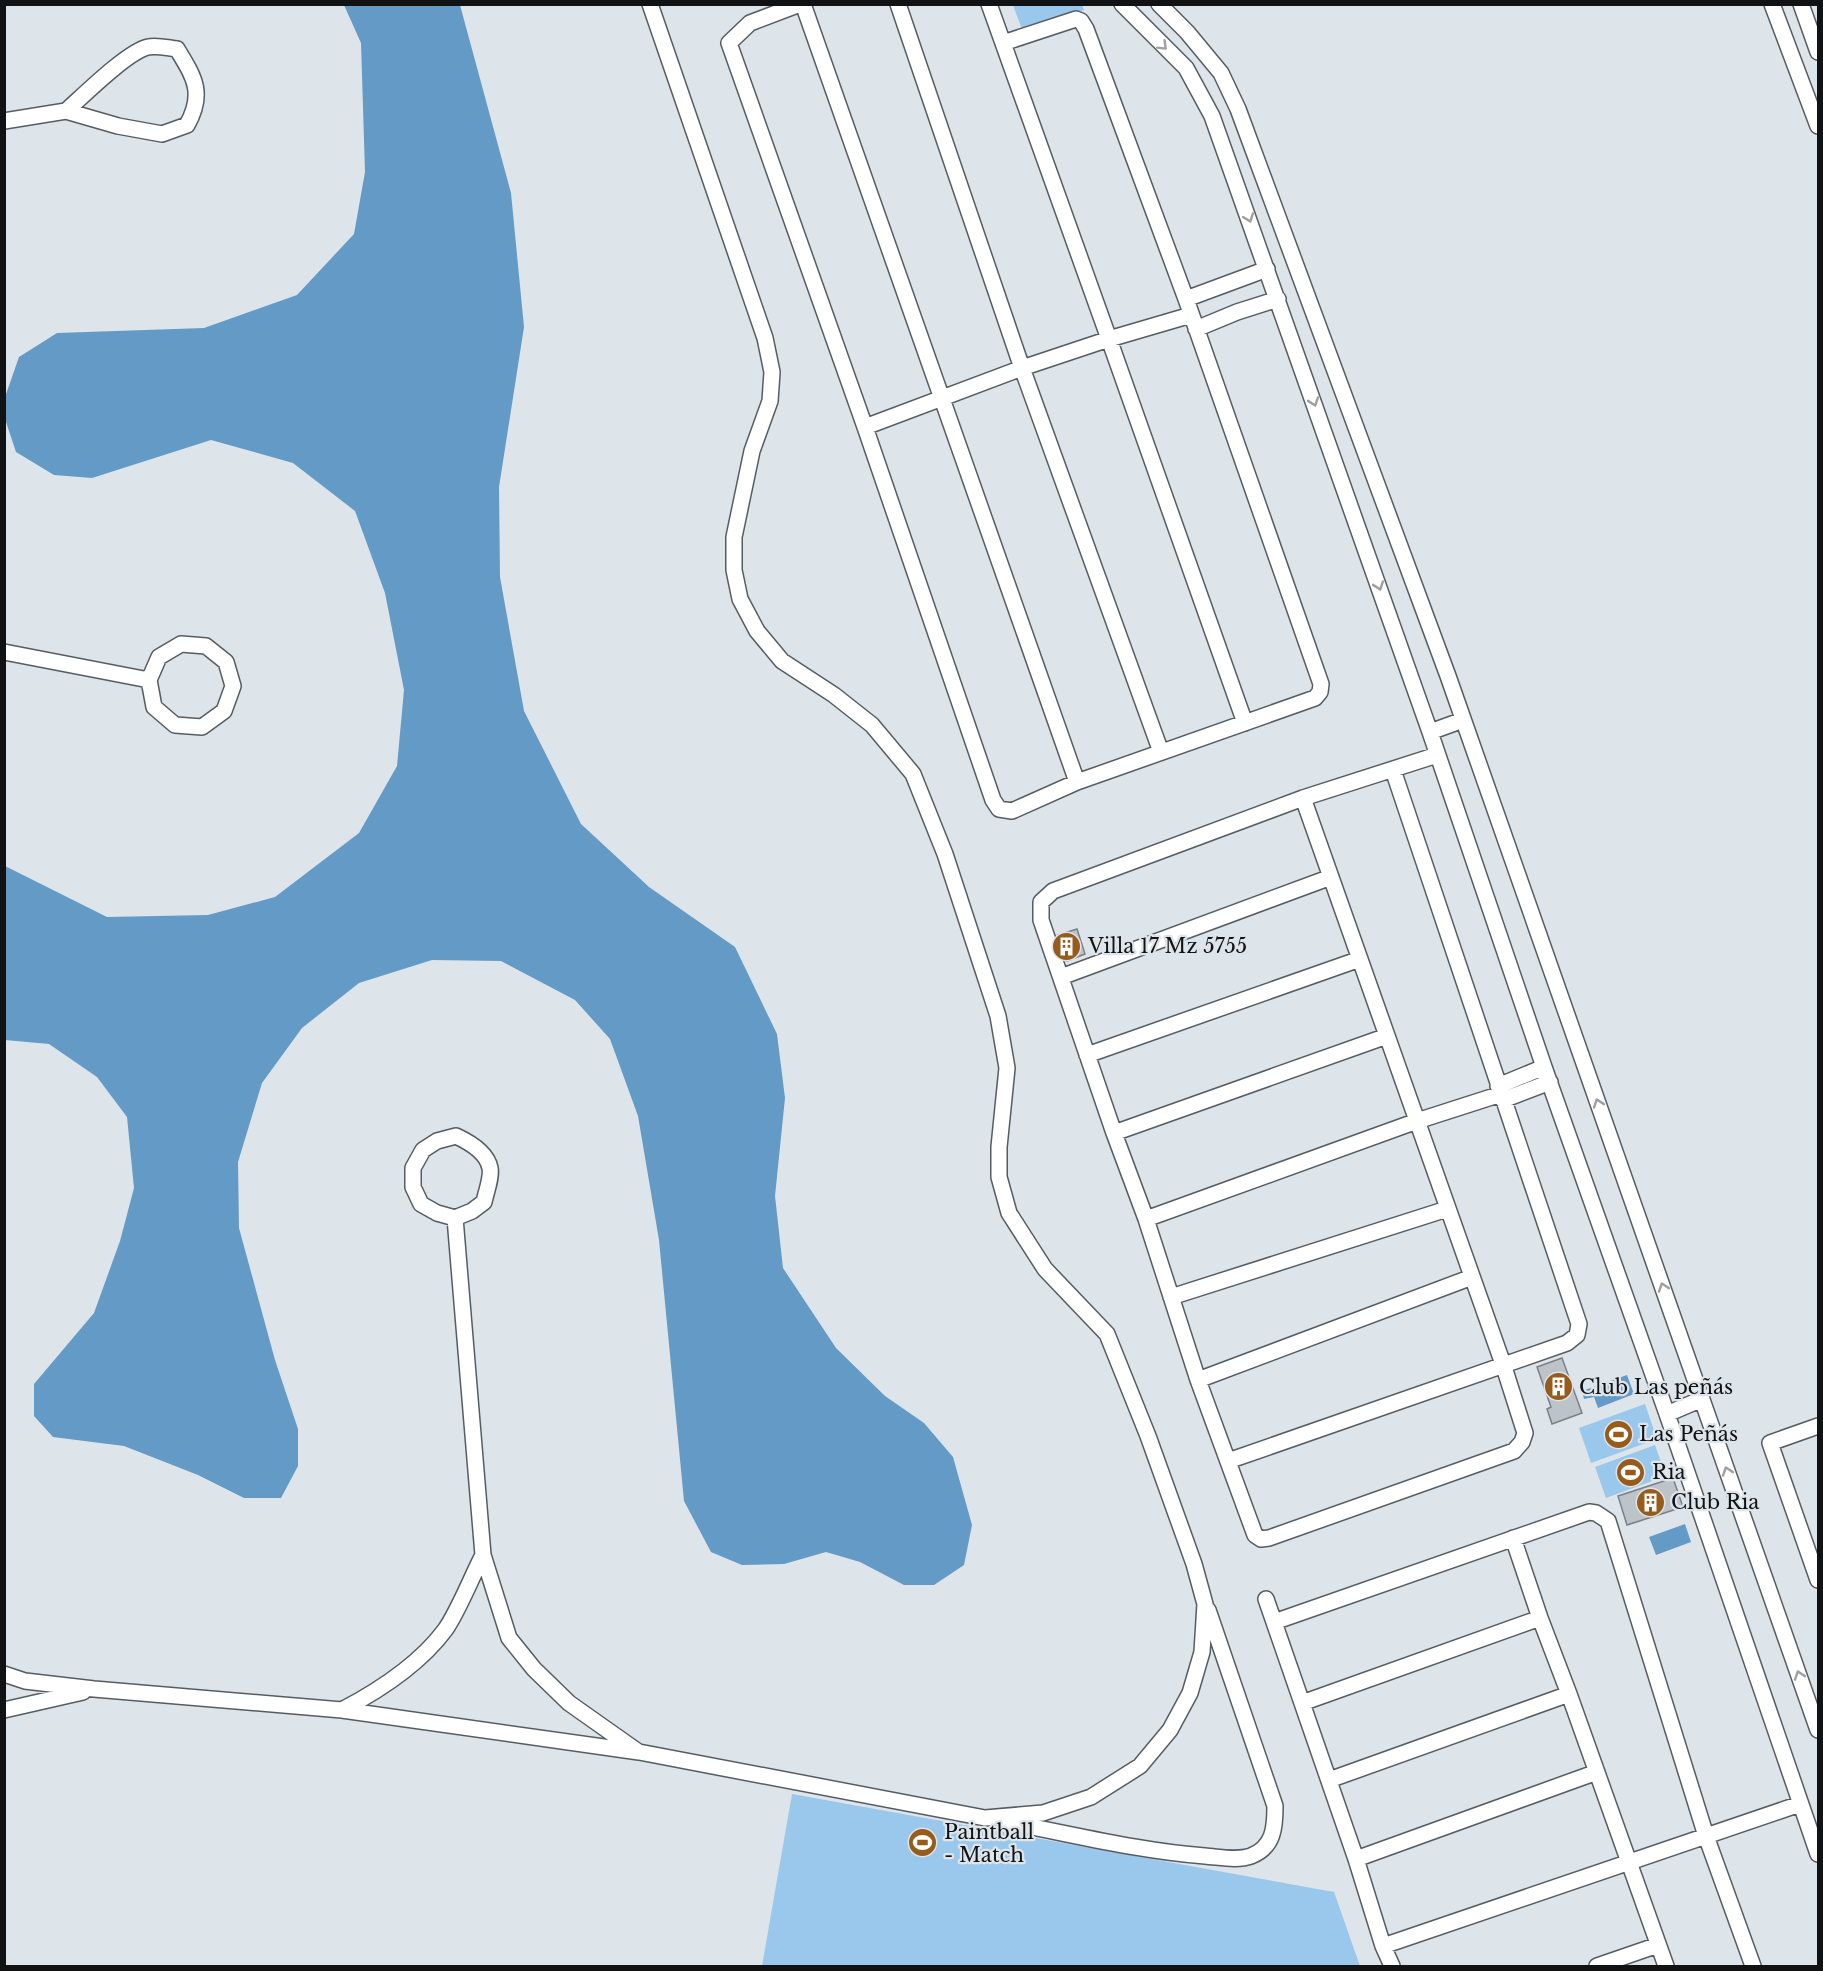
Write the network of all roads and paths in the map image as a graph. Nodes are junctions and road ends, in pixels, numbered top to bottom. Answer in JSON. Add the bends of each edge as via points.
{"nodes":[{"id":1,"x":650,"y":4,"type":"edge"},
{"id":2,"x":802,"y":4,"type":"edge"},
{"id":3,"x":897,"y":4,"type":"edge"},
{"id":4,"x":989,"y":4,"type":"edge"},
{"id":5,"x":1122,"y":4,"type":"edge"},
{"id":6,"x":1159,"y":4,"type":"edge"},
{"id":7,"x":1772,"y":4,"type":"edge"},
{"id":8,"x":1801,"y":4,"type":"edge"},
{"id":9,"x":1003,"y":43,"type":"junction"},
{"id":10,"x":1818,"y":52,"type":"edge"},
{"id":11,"x":1221,"y":73,"type":"junction"},
{"id":12,"x":1196,"y":86,"type":"junction"},
{"id":13,"x":66,"y":111,"type":"junction"},
{"id":14,"x":4,"y":122,"type":"edge"},
{"id":15,"x":1818,"y":126,"type":"edge"},
{"id":16,"x":1267,"y":269,"type":"junction"},
{"id":17,"x":1186,"y":299,"type":"junction"},
{"id":18,"x":1278,"y":299,"type":"junction"},
{"id":19,"x":1194,"y":322,"type":"junction"},
{"id":20,"x":1109,"y":339,"type":"junction"},
{"id":21,"x":1022,"y":368,"type":"junction"},
{"id":22,"x":942,"y":400,"type":"junction"},
{"id":23,"x":865,"y":427,"type":"junction"},
{"id":24,"x":4,"y":652,"type":"edge"},
{"id":25,"x":149,"y":680,"type":"junction"},
{"id":26,"x":1464,"y":720,"type":"junction"},
{"id":27,"x":1245,"y":723,"type":"junction"},
{"id":28,"x":1430,"y":732,"type":"junction"},
{"id":29,"x":1161,"y":752,"type":"junction"},
{"id":30,"x":1437,"y":754,"type":"junction"},
{"id":31,"x":1392,"y":770,"type":"junction"},
{"id":32,"x":1077,"y":782,"type":"junction"},
{"id":33,"x":1304,"y":798,"type":"junction"},
{"id":34,"x":1331,"y":877,"type":"junction"},
{"id":35,"x":1360,"y":959,"type":"junction"},
{"id":36,"x":1061,"y":977,"type":"junction"},
{"id":37,"x":1387,"y":1036,"type":"junction"},
{"id":38,"x":1087,"y":1055,"type":"junction"},
{"id":39,"x":1544,"y":1067,"type":"junction"},
{"id":40,"x":1550,"y":1083,"type":"junction"},
{"id":41,"x":1501,"y":1093,"type":"junction"},
{"id":42,"x":1418,"y":1122,"type":"junction"},
{"id":43,"x":1114,"y":1133,"type":"junction"},
{"id":44,"x":1447,"y":1209,"type":"junction"},
{"id":45,"x":455,"y":1218,"type":"junction"},
{"id":46,"x":1146,"y":1219,"type":"junction"},
{"id":47,"x":1472,"y":1277,"type":"junction"},
{"id":48,"x":1171,"y":1297,"type":"junction"},
{"id":49,"x":1503,"y":1364,"type":"junction"},
{"id":50,"x":1198,"y":1380,"type":"junction"},
{"id":51,"x":1702,"y":1400,"type":"junction"},
{"id":52,"x":1667,"y":1414,"type":"junction"},
{"id":53,"x":1818,"y":1426,"type":"edge"},
{"id":54,"x":1228,"y":1461,"type":"junction"},
{"id":55,"x":1514,"y":1538,"type":"junction"},
{"id":56,"x":483,"y":1555,"type":"junction"},
{"id":57,"x":1818,"y":1580,"type":"edge"},
{"id":58,"x":1266,"y":1599,"type":"dead end"},
{"id":59,"x":1205,"y":1604,"type":"junction"},
{"id":60,"x":1540,"y":1618,"type":"junction"},
{"id":61,"x":1274,"y":1622,"type":"junction"},
{"id":62,"x":4,"y":1674,"type":"edge"},
{"id":63,"x":94,"y":1689,"type":"junction"},
{"id":64,"x":1569,"y":1694,"type":"junction"},
{"id":65,"x":1302,"y":1703,"type":"junction"},
{"id":66,"x":4,"y":1710,"type":"edge"},
{"id":67,"x":342,"y":1710,"type":"junction"},
{"id":68,"x":1818,"y":1730,"type":"edge"},
{"id":69,"x":639,"y":1752,"type":"junction"},
{"id":70,"x":1597,"y":1772,"type":"junction"},
{"id":71,"x":1329,"y":1780,"type":"junction"},
{"id":72,"x":1800,"y":1804,"type":"junction"},
{"id":73,"x":985,"y":1818,"type":"junction"},
{"id":74,"x":1706,"y":1836,"type":"junction"},
{"id":75,"x":1818,"y":1854,"type":"edge"},
{"id":76,"x":1356,"y":1859,"type":"junction"},
{"id":77,"x":1628,"y":1861,"type":"junction"},
{"id":78,"x":1658,"y":1945,"type":"junction"},
{"id":79,"x":1383,"y":1946,"type":"junction"},
{"id":80,"x":1392,"y":1966,"type":"edge"},
{"id":81,"x":1597,"y":1966,"type":"edge"},
{"id":82,"x":1666,"y":1966,"type":"edge"},
{"id":83,"x":1753,"y":1966,"type":"edge"}],
"edges":[{"from":1,"to":59,"type":"street","via":[[765,338],[772,372],[770,401],[753,451],[734,537],[734,570],[740,599],[757,631],[782,661],[872,725],[913,774],[945,854],[998,1016],[1007,1068],[999,1177],[1009,1213],[1045,1269],[1107,1334],[1148,1436]]},
{"from":2,"to":22,"type":"street"},
{"from":2,"to":23,"type":"street","via":[[750,23],[729,43]]},
{"from":3,"to":21,"type":"street"},
{"from":4,"to":9,"type":"street"},
{"from":5,"to":12,"type":"street","one_way":true,"via":[[1186,68]]},
{"from":6,"to":11,"type":"street"},
{"from":7,"to":15,"type":"street"},
{"from":8,"to":10,"type":"street"},
{"from":9,"to":17,"type":"street","via":[[1081,21]]},
{"from":9,"to":20,"type":"street"},
{"from":11,"to":12,"type":"street"},
{"from":11,"to":26,"type":"street","via":[[1242,120]]},
{"from":12,"to":16,"type":"street","one_way":true,"via":[[1212,116]]},
{"from":13,"to":13,"type":"street","via":[[162,134],[187,125],[198,101],[194,76],[177,49],[149,47],[114,69]]},
{"from":13,"to":14,"type":"street"},
{"from":16,"to":17,"type":"street"},
{"from":16,"to":18,"type":"street"},
{"from":17,"to":19,"type":"street"},
{"from":18,"to":19,"type":"street"},
{"from":18,"to":28,"type":"street","one_way":true},
{"from":19,"to":20,"type":"street"},
{"from":19,"to":27,"type":"street","via":[[1321,684],[1315,698]]},
{"from":20,"to":21,"type":"street"},
{"from":20,"to":27,"type":"street"},
{"from":21,"to":22,"type":"street"},
{"from":21,"to":29,"type":"street"},
{"from":22,"to":23,"type":"street"},
{"from":22,"to":32,"type":"street"},
{"from":23,"to":32,"type":"street","via":[[993,800],[999,809],[1012,811]]},
{"from":24,"to":25,"type":"street"},
{"from":25,"to":25,"type":"street","via":[[154,707],[175,725],[202,727],[224,711],[233,686],[226,662],[206,646],[198,645],[181,644],[159,657]]},
{"from":26,"to":28,"type":"street"},
{"from":51,"to":26,"type":"street","one_way":true},
{"from":27,"to":29,"type":"street"},
{"from":28,"to":30,"type":"street"},
{"from":29,"to":32,"type":"street"},
{"from":30,"to":31,"type":"street"},
{"from":30,"to":39,"type":"street"},
{"from":31,"to":33,"type":"street"},
{"from":31,"to":41,"type":"street"},
{"from":33,"to":34,"type":"street"},
{"from":33,"to":36,"type":"street","via":[[1053,891],[1041,902],[1041,920]]},
{"from":34,"to":35,"type":"street"},
{"from":34,"to":36,"type":"street"},
{"from":35,"to":37,"type":"street"},
{"from":35,"to":38,"type":"street"},
{"from":36,"to":38,"type":"street"},
{"from":37,"to":42,"type":"street"},
{"from":37,"to":43,"type":"street"},
{"from":38,"to":43,"type":"street"},
{"from":39,"to":40,"type":"street"},
{"from":39,"to":41,"type":"street"},
{"from":40,"to":41,"type":"street"},
{"from":40,"to":52,"type":"street"},
{"from":41,"to":42,"type":"street"},
{"from":41,"to":49,"type":"street","via":[[1579,1323],[1577,1335],[1568,1343]]},
{"from":42,"to":44,"type":"street"},
{"from":42,"to":46,"type":"street"},
{"from":43,"to":46,"type":"street"},
{"from":44,"to":47,"type":"street"},
{"from":44,"to":48,"type":"street"},
{"from":45,"to":45,"type":"street","via":[[484,1202],[490,1169],[483,1155],[456,1136],[423,1150],[413,1168],[413,1186],[421,1204]]},
{"from":45,"to":56,"type":"street"},
{"from":46,"to":48,"type":"street"},
{"from":47,"to":49,"type":"street"},
{"from":47,"to":50,"type":"street"},
{"from":48,"to":50,"type":"street"},
{"from":49,"to":54,"type":"street"},
{"from":49,"to":54,"type":"street","via":[[1525,1433],[1514,1451],[1280,1534],[1261,1539],[1255,1535]]},
{"from":50,"to":54,"type":"street"},
{"from":51,"to":52,"type":"street"},
{"from":68,"to":51,"type":"street","one_way":true},
{"from":52,"to":72,"type":"street"},
{"from":53,"to":57,"type":"street","via":[[1770,1443]]},
{"from":55,"to":60,"type":"street"},
{"from":55,"to":61,"type":"street"},
{"from":55,"to":74,"type":"street","via":[[1589,1512],[1608,1521]]},
{"from":56,"to":67,"type":"street","via":[[446,1628],[429,1649],[374,1693]]},
{"from":56,"to":69,"type":"street","via":[[509,1638],[569,1703]]},
{"from":58,"to":61,"type":"street"},
{"from":59,"to":73,"type":"street","via":[[1202,1652],[1190,1693],[1170,1731],[1140,1766],[1091,1797],[1043,1813]]},
{"from":59,"to":73,"type":"street","via":[[1275,1806],[1275,1830],[1268,1844],[1253,1856],[1237,1859],[1175,1854]]},
{"from":60,"to":64,"type":"street"},
{"from":60,"to":65,"type":"street"},
{"from":61,"to":65,"type":"street"},
{"from":62,"to":63,"type":"street","via":[[25,1681]]},
{"from":63,"to":66,"type":"street"},
{"from":63,"to":67,"type":"street"},
{"from":64,"to":70,"type":"street"},
{"from":64,"to":71,"type":"street"},
{"from":65,"to":71,"type":"street"},
{"from":67,"to":69,"type":"street"},
{"from":69,"to":73,"type":"street"},
{"from":70,"to":76,"type":"street"},
{"from":70,"to":77,"type":"street"},
{"from":71,"to":76,"type":"street"},
{"from":72,"to":74,"type":"street"},
{"from":72,"to":75,"type":"street"},
{"from":74,"to":77,"type":"street"},
{"from":74,"to":83,"type":"street"},
{"from":76,"to":79,"type":"street"},
{"from":77,"to":78,"type":"street"},
{"from":77,"to":79,"type":"street"},
{"from":78,"to":81,"type":"street"},
{"from":78,"to":82,"type":"street"},
{"from":79,"to":80,"type":"street"}]}
